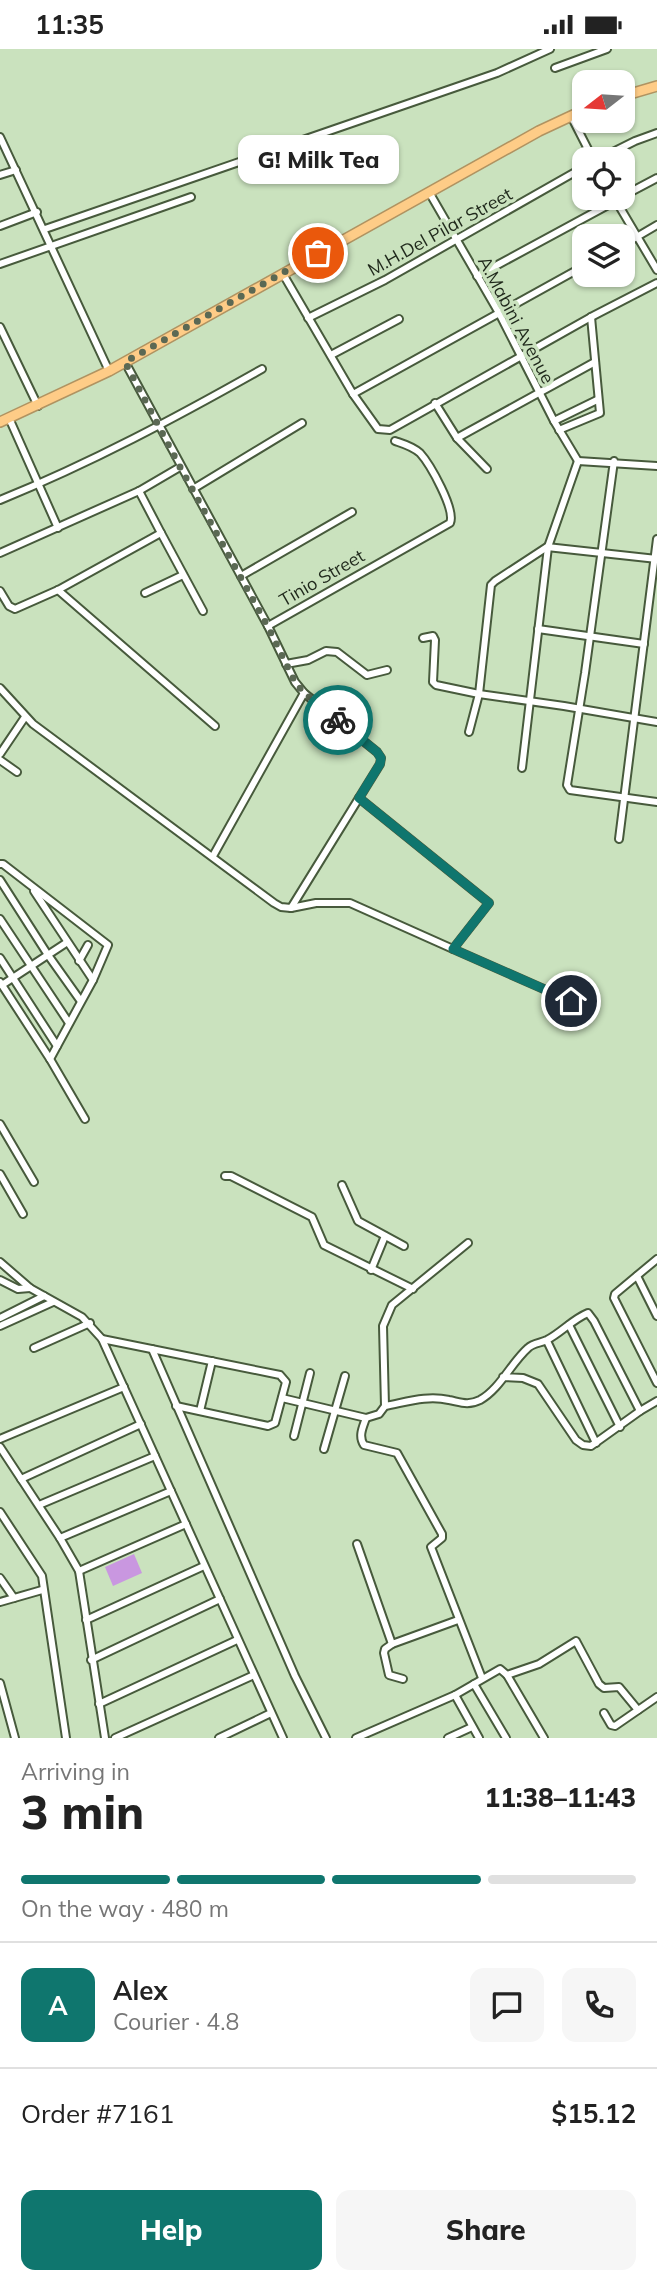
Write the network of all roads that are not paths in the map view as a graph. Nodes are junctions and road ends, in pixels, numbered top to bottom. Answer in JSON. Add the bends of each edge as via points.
{"nodes":[{"id":1,"x":550,"y":49,"type":"edge"},
{"id":2,"x":607,"y":49,"type":"edge"},
{"id":3,"x":555,"y":68,"type":"dead end"},
{"id":4,"x":657,"y":86,"type":"edge"},
{"id":5,"x":635,"y":92,"type":"edge"},
{"id":6,"x":571,"y":116,"type":"joint"},
{"id":7,"x":657,"y":133,"type":"edge"},
{"id":8,"x":0,"y":137,"type":"edge"},
{"id":9,"x":587,"y":147,"type":"edge"},
{"id":10,"x":623,"y":147,"type":"edge"},
{"id":11,"x":16,"y":170,"type":"junction"},
{"id":12,"x":572,"y":174,"type":"edge"},
{"id":13,"x":0,"y":175,"type":"edge"},
{"id":14,"x":657,"y":178,"type":"edge"},
{"id":15,"x":635,"y":190,"type":"edge"},
{"id":16,"x":429,"y":192,"type":"junction"},
{"id":17,"x":191,"y":197,"type":"dead end"},
{"id":18,"x":597,"y":210,"type":"edge"},
{"id":19,"x":625,"y":210,"type":"edge"},
{"id":20,"x":37,"y":212,"type":"junction"},
{"id":21,"x":657,"y":225,"type":"edge"},
{"id":22,"x":0,"y":226,"type":"edge"},
{"id":23,"x":45,"y":229,"type":"junction"},
{"id":24,"x":637,"y":237,"type":"junction"},
{"id":25,"x":456,"y":239,"type":"junction"},
{"id":26,"x":52,"y":246,"type":"junction"},
{"id":27,"x":646,"y":249,"type":"junction"},
{"id":28,"x":657,"y":249,"type":"edge"},
{"id":29,"x":0,"y":264,"type":"edge"},
{"id":30,"x":657,"y":270,"type":"edge"},
{"id":31,"x":572,"y":273,"type":"edge"},
{"id":32,"x":283,"y":274,"type":"junction"},
{"id":33,"x":477,"y":276,"type":"junction"},
{"id":34,"x":657,"y":283,"type":"edge"},
{"id":35,"x":499,"y":313,"type":"junction"},
{"id":36,"x":591,"y":317,"type":"junction"},
{"id":37,"x":308,"y":318,"type":"junction"},
{"id":38,"x":399,"y":319,"type":"dead end"},
{"id":39,"x":0,"y":327,"type":"edge"},
{"id":40,"x":331,"y":355,"type":"junction"},
{"id":41,"x":522,"y":356,"type":"junction"},
{"id":42,"x":125,"y":362,"type":"junction"},
{"id":43,"x":595,"y":362,"type":"junction"},
{"id":44,"x":262,"y":369,"type":"dead end"},
{"id":45,"x":109,"y":371,"type":"junction"},
{"id":46,"x":539,"y":392,"type":"junction"},
{"id":47,"x":353,"y":394,"type":"junction"},
{"id":48,"x":597,"y":400,"type":"junction"},
{"id":49,"x":435,"y":403,"type":"junction"},
{"id":50,"x":38,"y":406,"type":"junction"},
{"id":51,"x":5,"y":420,"type":"edge"},
{"id":52,"x":554,"y":421,"type":"junction"},
{"id":53,"x":302,"y":423,"type":"dead end"},
{"id":54,"x":158,"y":427,"type":"junction"},
{"id":55,"x":559,"y":430,"type":"junction"},
{"id":56,"x":457,"y":438,"type":"junction"},
{"id":57,"x":395,"y":441,"type":"dead end"},
{"id":58,"x":578,"y":461,"type":"junction"},
{"id":59,"x":614,"y":461,"type":"junction"},
{"id":60,"x":657,"y":466,"type":"edge"},
{"id":61,"x":180,"y":467,"type":"junction"},
{"id":62,"x":487,"y":469,"type":"dead end"},
{"id":63,"x":37,"y":485,"type":"junction"},
{"id":64,"x":192,"y":489,"type":"junction"},
{"id":65,"x":139,"y":491,"type":"junction"},
{"id":66,"x":0,"y":500,"type":"edge"},
{"id":67,"x":352,"y":512,"type":"dead end"},
{"id":68,"x":58,"y":529,"type":"junction"},
{"id":69,"x":161,"y":533,"type":"junction"},
{"id":70,"x":657,"y":539,"type":"edge"},
{"id":71,"x":548,"y":547,"type":"junction"},
{"id":72,"x":600,"y":552,"type":"junction"},
{"id":73,"x":0,"y":553,"type":"edge"},
{"id":74,"x":655,"y":559,"type":"edge"},
{"id":75,"x":183,"y":575,"type":"junction"},
{"id":76,"x":241,"y":576,"type":"junction"},
{"id":77,"x":58,"y":590,"type":"junction"},
{"id":78,"x":0,"y":591,"type":"edge"},
{"id":79,"x":145,"y":593,"type":"dead end"},
{"id":80,"x":203,"y":611,"type":"dead end"},
{"id":81,"x":268,"y":627,"type":"junction"},
{"id":82,"x":538,"y":629,"type":"junction"},
{"id":83,"x":590,"y":635,"type":"junction"},
{"id":84,"x":423,"y":638,"type":"dead end"},
{"id":85,"x":644,"y":644,"type":"junction"},
{"id":86,"x":286,"y":664,"type":"junction"},
{"id":87,"x":387,"y":670,"type":"dead end"},
{"id":88,"x":0,"y":688,"type":"edge"},
{"id":89,"x":304,"y":693,"type":"junction"},
{"id":90,"x":479,"y":694,"type":"junction"},
{"id":91,"x":530,"y":701,"type":"junction"},
{"id":92,"x":579,"y":710,"type":"junction"},
{"id":93,"x":25,"y":717,"type":"junction"},
{"id":94,"x":634,"y":718,"type":"junction"},
{"id":95,"x":657,"y":722,"type":"edge"},
{"id":96,"x":215,"y":726,"type":"dead end"},
{"id":97,"x":469,"y":731,"type":"dead end"},
{"id":98,"x":0,"y":754,"type":"edge"},
{"id":99,"x":0,"y":760,"type":"edge"},
{"id":100,"x":522,"y":768,"type":"dead end"},
{"id":101,"x":17,"y":772,"type":"dead end"},
{"id":102,"x":624,"y":797,"type":"junction"},
{"id":103,"x":359,"y":798,"type":"junction"},
{"id":104,"x":657,"y":802,"type":"edge"},
{"id":105,"x":619,"y":839,"type":"dead end"},
{"id":106,"x":212,"y":856,"type":"junction"},
{"id":107,"x":0,"y":864,"type":"edge"},
{"id":108,"x":0,"y":880,"type":"edge"},
{"id":109,"x":31,"y":887,"type":"junction"},
{"id":110,"x":292,"y":908,"type":"junction"},
{"id":111,"x":0,"y":919,"type":"edge"},
{"id":112,"x":66,"y":943,"type":"junction"},
{"id":113,"x":88,"y":945,"type":"dead end"},
{"id":114,"x":453,"y":949,"type":"junction"},
{"id":115,"x":48,"y":955,"type":"junction"},
{"id":116,"x":0,"y":958,"type":"edge"},
{"id":117,"x":79,"y":961,"type":"junction"},
{"id":118,"x":31,"y":966,"type":"junction"},
{"id":119,"x":13,"y":978,"type":"junction"},
{"id":120,"x":93,"y":980,"type":"junction"},
{"id":121,"x":1,"y":983,"type":"edge"},
{"id":122,"x":80,"y":1000,"type":"junction"},
{"id":123,"x":571,"y":1001,"type":"dead end"},
{"id":124,"x":69,"y":1023,"type":"junction"},
{"id":125,"x":57,"y":1046,"type":"junction"},
{"id":126,"x":50,"y":1059,"type":"junction"},
{"id":127,"x":85,"y":1118,"type":"dead end"},
{"id":128,"x":0,"y":1124,"type":"edge"},
{"id":129,"x":0,"y":1174,"type":"edge"},
{"id":130,"x":225,"y":1176,"type":"dead end"},
{"id":131,"x":34,"y":1182,"type":"dead end"},
{"id":132,"x":342,"y":1185,"type":"dead end"},
{"id":133,"x":23,"y":1215,"type":"dead end"},
{"id":134,"x":385,"y":1236,"type":"junction"},
{"id":135,"x":468,"y":1243,"type":"dead end"},
{"id":136,"x":404,"y":1246,"type":"dead end"},
{"id":137,"x":657,"y":1259,"type":"edge"},
{"id":138,"x":0,"y":1262,"type":"edge"},
{"id":139,"x":371,"y":1270,"type":"junction"},
{"id":140,"x":9,"y":1271,"type":"junction"},
{"id":141,"x":637,"y":1276,"type":"junction"},
{"id":142,"x":0,"y":1280,"type":"edge"},
{"id":143,"x":30,"y":1288,"type":"junction"},
{"id":144,"x":413,"y":1289,"type":"junction"},
{"id":145,"x":44,"y":1296,"type":"junction"},
{"id":146,"x":53,"y":1302,"type":"junction"},
{"id":147,"x":657,"y":1316,"type":"edge"},
{"id":148,"x":0,"y":1318,"type":"edge"},
{"id":149,"x":90,"y":1323,"type":"junction"},
{"id":150,"x":569,"y":1325,"type":"junction"},
{"id":151,"x":0,"y":1326,"type":"edge"},
{"id":152,"x":102,"y":1339,"type":"junction"},
{"id":153,"x":547,"y":1341,"type":"junction"},
{"id":154,"x":34,"y":1348,"type":"dead end"},
{"id":155,"x":152,"y":1349,"type":"junction"},
{"id":156,"x":212,"y":1361,"type":"junction"},
{"id":157,"x":310,"y":1373,"type":"dead end"},
{"id":158,"x":345,"y":1375,"type":"dead end"},
{"id":159,"x":503,"y":1377,"type":"junction"},
{"id":160,"x":657,"y":1383,"type":"edge"},
{"id":161,"x":124,"y":1387,"type":"junction"},
{"id":162,"x":282,"y":1398,"type":"junction"},
{"id":163,"x":657,"y":1401,"type":"edge"},
{"id":164,"x":302,"y":1403,"type":"junction"},
{"id":165,"x":176,"y":1406,"type":"junction"},
{"id":166,"x":385,"y":1406,"type":"junction"},
{"id":167,"x":335,"y":1410,"type":"junction"},
{"id":168,"x":200,"y":1411,"type":"junction"},
{"id":169,"x":640,"y":1411,"type":"junction"},
{"id":170,"x":366,"y":1418,"type":"junction"},
{"id":171,"x":141,"y":1424,"type":"junction"},
{"id":172,"x":620,"y":1427,"type":"junction"},
{"id":173,"x":294,"y":1436,"type":"dead end"},
{"id":174,"x":0,"y":1439,"type":"edge"},
{"id":175,"x":596,"y":1443,"type":"junction"},
{"id":176,"x":0,"y":1447,"type":"edge"},
{"id":177,"x":324,"y":1448,"type":"dead end"},
{"id":178,"x":155,"y":1456,"type":"junction"},
{"id":179,"x":21,"y":1479,"type":"junction"},
{"id":180,"x":171,"y":1491,"type":"junction"},
{"id":181,"x":39,"y":1505,"type":"junction"},
{"id":182,"x":0,"y":1512,"type":"edge"},
{"id":183,"x":186,"y":1524,"type":"junction"},
{"id":184,"x":60,"y":1538,"type":"junction"},
{"id":185,"x":357,"y":1544,"type":"dead end"},
{"id":186,"x":204,"y":1566,"type":"junction"},
{"id":187,"x":79,"y":1571,"type":"junction"},
{"id":188,"x":0,"y":1578,"type":"edge"},
{"id":189,"x":42,"y":1590,"type":"junction"},
{"id":190,"x":14,"y":1598,"type":"junction"},
{"id":191,"x":220,"y":1599,"type":"junction"},
{"id":192,"x":0,"y":1602,"type":"edge"},
{"id":193,"x":86,"y":1620,"type":"junction"},
{"id":194,"x":458,"y":1620,"type":"junction"},
{"id":195,"x":237,"y":1640,"type":"junction"},
{"id":196,"x":392,"y":1644,"type":"junction"},
{"id":197,"x":91,"y":1660,"type":"junction"},
{"id":198,"x":254,"y":1675,"type":"junction"},
{"id":199,"x":507,"y":1675,"type":"junction"},
{"id":200,"x":482,"y":1678,"type":"junction"},
{"id":201,"x":403,"y":1679,"type":"dead end"},
{"id":202,"x":0,"y":1683,"type":"edge"},
{"id":203,"x":474,"y":1684,"type":"junction"},
{"id":204,"x":455,"y":1695,"type":"junction"},
{"id":205,"x":657,"y":1697,"type":"edge"},
{"id":206,"x":99,"y":1704,"type":"junction"},
{"id":207,"x":638,"y":1710,"type":"junction"},
{"id":208,"x":271,"y":1713,"type":"junction"},
{"id":209,"x":604,"y":1713,"type":"dead end"},
{"id":210,"x":472,"y":1727,"type":"junction"},
{"id":211,"x":358,"y":1737,"type":"edge"},
{"id":212,"x":15,"y":1738,"type":"edge"},
{"id":213,"x":66,"y":1738,"type":"edge"},
{"id":214,"x":105,"y":1738,"type":"edge"},
{"id":215,"x":115,"y":1738,"type":"edge"},
{"id":216,"x":219,"y":1738,"type":"edge"},
{"id":217,"x":283,"y":1738,"type":"edge"},
{"id":218,"x":326,"y":1738,"type":"edge"},
{"id":219,"x":449,"y":1738,"type":"edge"},
{"id":220,"x":479,"y":1738,"type":"edge"},
{"id":221,"x":506,"y":1738,"type":"edge"},
{"id":222,"x":544,"y":1738,"type":"edge"}],
"edges":[{"from":1,"to":23,"type":"street","via":[[497,73]]},
{"from":2,"to":3,"type":"street"},
{"from":4,"to":5,"type":"highway"},
{"from":6,"to":9,"type":"street"},
{"from":6,"to":16,"type":"highway"},
{"from":7,"to":10,"type":"street"},
{"from":8,"to":11,"type":"street"},
{"from":11,"to":13,"type":"street"},
{"from":11,"to":20,"type":"street"},
{"from":12,"to":25,"type":"street","name":"M.H.Del Pilar Street"},
{"from":14,"to":15,"type":"street"},
{"from":16,"to":25,"type":"street","name":"A.Mabini Avenue"},
{"from":16,"to":32,"type":"highway"},
{"from":17,"to":26,"type":"street"},
{"from":18,"to":33,"type":"street"},
{"from":19,"to":24,"type":"street"},
{"from":20,"to":22,"type":"street"},
{"from":20,"to":23,"type":"street"},
{"from":21,"to":24,"type":"street"},
{"from":23,"to":26,"type":"street"},
{"from":24,"to":27,"type":"street"},
{"from":25,"to":33,"type":"street","name":"A.Mabini Avenue"},
{"from":25,"to":37,"type":"street","name":"M.H.Del Pilar Street"},
{"from":26,"to":29,"type":"street"},
{"from":26,"to":45,"type":"street"},
{"from":27,"to":28,"type":"street"},
{"from":27,"to":30,"type":"street"},
{"from":31,"to":35,"type":"street"},
{"from":32,"to":37,"type":"street"},
{"from":32,"to":42,"type":"highway"},
{"from":33,"to":35,"type":"street","name":"A.Mabini Avenue"},
{"from":34,"to":36,"type":"street"},
{"from":35,"to":41,"type":"street","name":"A.Mabini Avenue"},
{"from":35,"to":47,"type":"street"},
{"from":36,"to":41,"type":"street"},
{"from":36,"to":43,"type":"street"},
{"from":37,"to":40,"type":"street"},
{"from":38,"to":40,"type":"street"},
{"from":39,"to":50,"type":"street"},
{"from":40,"to":47,"type":"street"},
{"from":41,"to":46,"type":"street","name":"A.Mabini Avenue"},
{"from":41,"to":49,"type":"street"},
{"from":42,"to":45,"type":"highway"},
{"from":42,"to":54,"type":"street","name":"Tinio Street"},
{"from":43,"to":46,"type":"street"},
{"from":43,"to":48,"type":"street"},
{"from":44,"to":54,"type":"street"},
{"from":45,"to":50,"type":"highway"},
{"from":46,"to":52,"type":"street","name":"A.Mabini Avenue"},
{"from":46,"to":56,"type":"street"},
{"from":47,"to":49,"type":"street","via":[[378,429],[390,430]]},
{"from":48,"to":52,"type":"street"},
{"from":48,"to":55,"type":"street","via":[[598,415]]},
{"from":49,"to":56,"type":"street"},
{"from":50,"to":51,"type":"highway"},
{"from":51,"to":63,"type":"street"},
{"from":52,"to":55,"type":"street","name":"A.Mabini Avenue"},
{"from":53,"to":64,"type":"street"},
{"from":54,"to":61,"type":"street","name":"Tinio Street"},
{"from":54,"to":63,"type":"street"},
{"from":55,"to":58,"type":"street","name":"A.Mabini Avenue"},
{"from":56,"to":62,"type":"street"},
{"from":57,"to":81,"type":"street","name":"Tinio Street","via":[[411,446],[427,461],[452,513],[450,523]]},
{"from":58,"to":59,"type":"street"},
{"from":58,"to":71,"type":"street"},
{"from":59,"to":60,"type":"street"},
{"from":59,"to":72,"type":"street"},
{"from":61,"to":64,"type":"street","name":"Tinio Street"},
{"from":61,"to":65,"type":"street"},
{"from":63,"to":66,"type":"street"},
{"from":63,"to":68,"type":"street"},
{"from":64,"to":76,"type":"street","name":"Tinio Street"},
{"from":65,"to":68,"type":"street"},
{"from":65,"to":69,"type":"street"},
{"from":67,"to":76,"type":"street"},
{"from":68,"to":73,"type":"street"},
{"from":69,"to":75,"type":"street"},
{"from":69,"to":77,"type":"street"},
{"from":70,"to":74,"type":"street"},
{"from":71,"to":72,"type":"street"},
{"from":71,"to":82,"type":"street"},
{"from":71,"to":90,"type":"street","via":[[491,585]]},
{"from":72,"to":74,"type":"street"},
{"from":72,"to":83,"type":"street"},
{"from":74,"to":85,"type":"street"},
{"from":75,"to":79,"type":"street"},
{"from":75,"to":80,"type":"street"},
{"from":76,"to":81,"type":"street","name":"Tinio Street"},
{"from":77,"to":78,"type":"street","via":[[15,608],[9,607]]},
{"from":77,"to":96,"type":"street"},
{"from":81,"to":86,"type":"street"},
{"from":82,"to":83,"type":"street"},
{"from":82,"to":91,"type":"street"},
{"from":83,"to":85,"type":"street"},
{"from":83,"to":92,"type":"street"},
{"from":84,"to":90,"type":"street","via":[[433,636],[435,640],[434,684]]},
{"from":85,"to":94,"type":"street"},
{"from":86,"to":87,"type":"street","via":[[326,651],[337,652],[367,675]]},
{"from":86,"to":89,"type":"street"},
{"from":88,"to":93,"type":"street"},
{"from":89,"to":103,"type":"street","via":[[381,758]]},
{"from":89,"to":106,"type":"street"},
{"from":90,"to":91,"type":"street"},
{"from":90,"to":97,"type":"street"},
{"from":91,"to":92,"type":"street"},
{"from":91,"to":100,"type":"street"},
{"from":92,"to":94,"type":"street"},
{"from":92,"to":102,"type":"street","via":[[569,789]]},
{"from":93,"to":98,"type":"street"},
{"from":93,"to":106,"type":"street"},
{"from":94,"to":95,"type":"street"},
{"from":94,"to":102,"type":"street"},
{"from":99,"to":101,"type":"street"},
{"from":102,"to":104,"type":"street"},
{"from":102,"to":105,"type":"street"},
{"from":103,"to":110,"type":"street"},
{"from":103,"to":114,"type":"street","via":[[489,903]]},
{"from":106,"to":110,"type":"street","via":[[281,907]]},
{"from":107,"to":109,"type":"street"},
{"from":108,"to":115,"type":"street"},
{"from":109,"to":112,"type":"street"},
{"from":109,"to":120,"type":"street","via":[[108,945]]},
{"from":110,"to":114,"type":"street","via":[[350,903]]},
{"from":111,"to":118,"type":"street"},
{"from":112,"to":115,"type":"street"},
{"from":112,"to":117,"type":"street"},
{"from":113,"to":117,"type":"street"},
{"from":114,"to":123,"type":"street"},
{"from":115,"to":118,"type":"street"},
{"from":115,"to":122,"type":"street"},
{"from":116,"to":119,"type":"street"},
{"from":117,"to":120,"type":"street"},
{"from":118,"to":119,"type":"street"},
{"from":118,"to":124,"type":"street"},
{"from":119,"to":121,"type":"street"},
{"from":119,"to":125,"type":"street"},
{"from":120,"to":122,"type":"street"},
{"from":121,"to":126,"type":"street"},
{"from":122,"to":124,"type":"street"},
{"from":124,"to":125,"type":"street"},
{"from":125,"to":126,"type":"street"},
{"from":126,"to":127,"type":"street"},
{"from":128,"to":131,"type":"street"},
{"from":129,"to":133,"type":"street"},
{"from":130,"to":139,"type":"street","via":[[312,1217],[324,1245]]},
{"from":132,"to":134,"type":"street","via":[[358,1221]]},
{"from":134,"to":136,"type":"street"},
{"from":134,"to":139,"type":"street"},
{"from":135,"to":144,"type":"street"},
{"from":137,"to":141,"type":"street"},
{"from":138,"to":140,"type":"street"},
{"from":139,"to":144,"type":"street"},
{"from":140,"to":142,"type":"street"},
{"from":140,"to":143,"type":"street"},
{"from":141,"to":147,"type":"street"},
{"from":141,"to":160,"type":"street","via":[[614,1298]]},
{"from":142,"to":143,"type":"street","via":[[18,1289]]},
{"from":143,"to":145,"type":"street"},
{"from":144,"to":166,"type":"street","via":[[392,1305],[383,1327]]},
{"from":145,"to":146,"type":"street"},
{"from":145,"to":148,"type":"street"},
{"from":146,"to":149,"type":"street"},
{"from":146,"to":151,"type":"street"},
{"from":149,"to":152,"type":"street"},
{"from":149,"to":154,"type":"street"},
{"from":150,"to":153,"type":"street"},
{"from":150,"to":169,"type":"street","via":[[586,1313],[591,1316]]},
{"from":150,"to":172,"type":"street"},
{"from":152,"to":155,"type":"street"},
{"from":152,"to":161,"type":"street"},
{"from":153,"to":159,"type":"street","via":[[529,1346]]},
{"from":153,"to":175,"type":"street"},
{"from":155,"to":156,"type":"street"},
{"from":155,"to":165,"type":"street"},
{"from":156,"to":162,"type":"street","via":[[280,1375],[286,1382]]},
{"from":156,"to":168,"type":"street"},
{"from":157,"to":164,"type":"street"},
{"from":158,"to":167,"type":"street"},
{"from":159,"to":166,"type":"street","via":[[478,1401],[460,1404],[425,1397]]},
{"from":159,"to":175,"type":"street","via":[[538,1384],[576,1440],[587,1446]]},
{"from":161,"to":171,"type":"street"},
{"from":161,"to":174,"type":"street"},
{"from":162,"to":164,"type":"street"},
{"from":162,"to":168,"type":"street","via":[[275,1423],[268,1426]]},
{"from":163,"to":169,"type":"street"},
{"from":164,"to":167,"type":"street"},
{"from":164,"to":173,"type":"street"},
{"from":165,"to":168,"type":"street"},
{"from":165,"to":218,"type":"street"},
{"from":166,"to":170,"type":"street","via":[[379,1414]]},
{"from":167,"to":170,"type":"street"},
{"from":167,"to":177,"type":"street"},
{"from":169,"to":172,"type":"street"},
{"from":170,"to":194,"type":"street","via":[[361,1441],[397,1453],[442,1534],[431,1547]]},
{"from":171,"to":178,"type":"street"},
{"from":171,"to":179,"type":"street"},
{"from":172,"to":175,"type":"street"},
{"from":176,"to":179,"type":"street"},
{"from":178,"to":180,"type":"street"},
{"from":178,"to":181,"type":"street"},
{"from":179,"to":181,"type":"street"},
{"from":180,"to":183,"type":"street"},
{"from":180,"to":184,"type":"street"},
{"from":181,"to":184,"type":"street"},
{"from":182,"to":189,"type":"street","via":[[42,1576]]},
{"from":183,"to":186,"type":"street"},
{"from":183,"to":187,"type":"street"},
{"from":184,"to":187,"type":"street"},
{"from":185,"to":196,"type":"street"},
{"from":186,"to":191,"type":"street"},
{"from":186,"to":193,"type":"street"},
{"from":187,"to":193,"type":"street"},
{"from":188,"to":190,"type":"street"},
{"from":189,"to":190,"type":"street"},
{"from":189,"to":213,"type":"street"},
{"from":190,"to":192,"type":"street"},
{"from":191,"to":195,"type":"street"},
{"from":191,"to":197,"type":"street"},
{"from":193,"to":197,"type":"street"},
{"from":194,"to":196,"type":"street"},
{"from":194,"to":200,"type":"street"},
{"from":195,"to":198,"type":"street"},
{"from":195,"to":206,"type":"street"},
{"from":196,"to":201,"type":"street","via":[[384,1653],[387,1668],[390,1675]]},
{"from":197,"to":206,"type":"street"},
{"from":198,"to":208,"type":"street"},
{"from":198,"to":215,"type":"street"},
{"from":199,"to":200,"type":"street","via":[[500,1669]]},
{"from":199,"to":207,"type":"street","via":[[539,1664],[576,1641],[601,1686],[619,1687]]},
{"from":199,"to":222,"type":"street"},
{"from":200,"to":203,"type":"street"},
{"from":202,"to":212,"type":"street"},
{"from":203,"to":204,"type":"street"},
{"from":203,"to":221,"type":"street"},
{"from":204,"to":210,"type":"street"},
{"from":204,"to":211,"type":"street"},
{"from":205,"to":207,"type":"street"},
{"from":206,"to":214,"type":"street"},
{"from":207,"to":209,"type":"street","via":[[615,1726]]},
{"from":208,"to":216,"type":"street"},
{"from":208,"to":217,"type":"street"},
{"from":210,"to":219,"type":"street"},
{"from":210,"to":220,"type":"street"}]}
